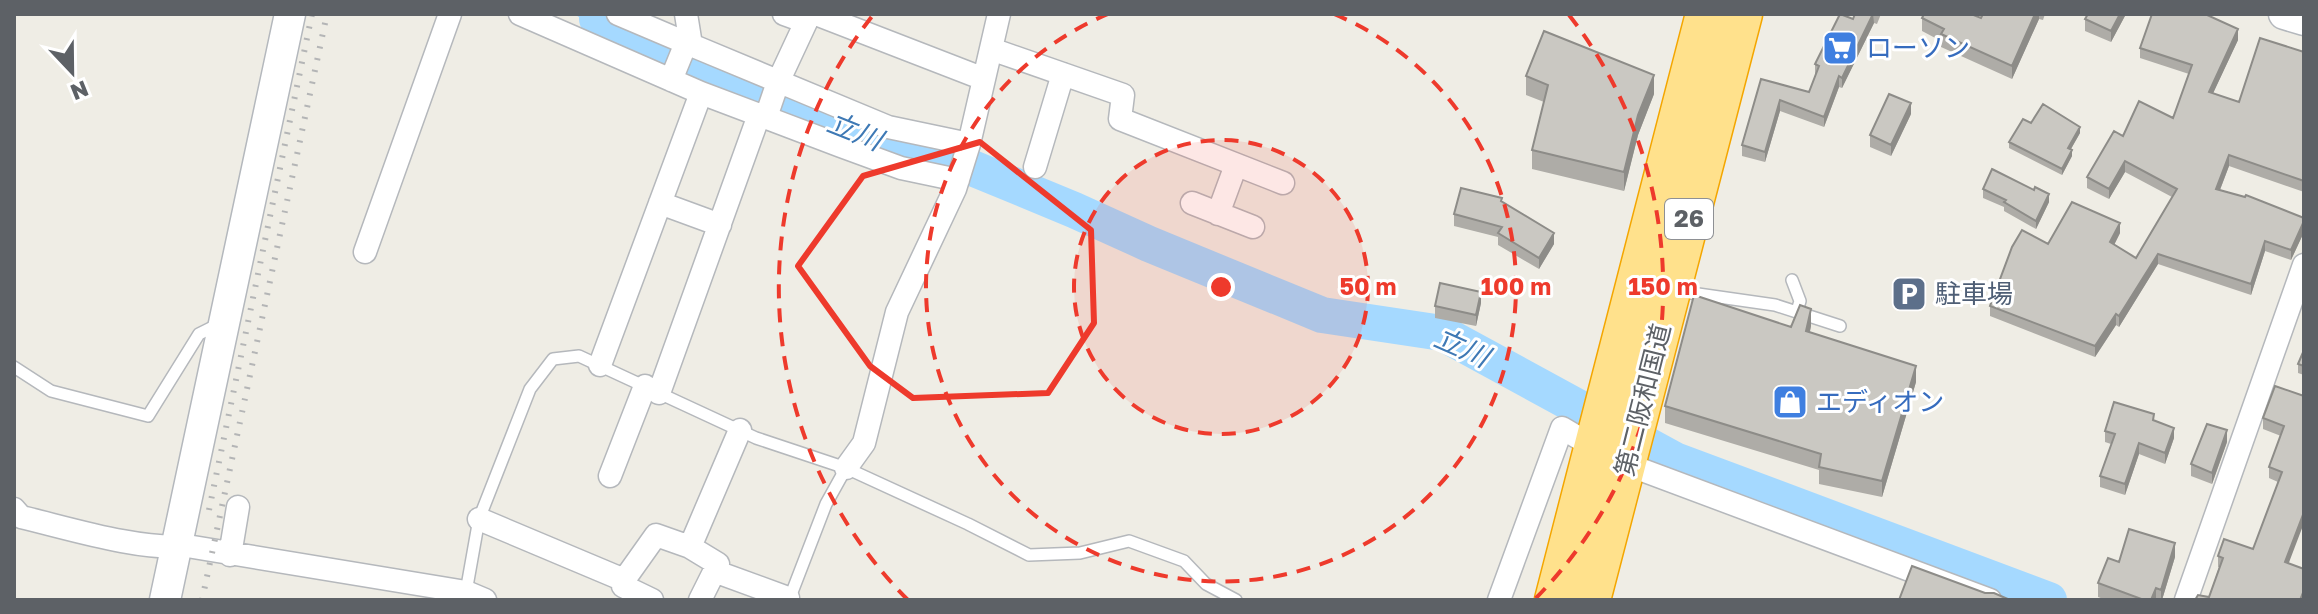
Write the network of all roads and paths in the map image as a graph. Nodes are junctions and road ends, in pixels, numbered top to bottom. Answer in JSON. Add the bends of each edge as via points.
{"nodes":[{"id":1,"x":290,"y":14,"type":"edge"},
{"id":2,"x":450,"y":14,"type":"edge"},
{"id":3,"x":520,"y":14,"type":"edge"},
{"id":4,"x":618,"y":14,"type":"edge"},
{"id":5,"x":686,"y":14,"type":"edge"},
{"id":6,"x":784,"y":14,"type":"edge"},
{"id":7,"x":999,"y":14,"type":"edge"},
{"id":8,"x":1705,"y":14,"type":"edge"},
{"id":9,"x":1743,"y":14,"type":"edge"},
{"id":10,"x":2287,"y":14,"type":"edge"},
{"id":11,"x":810,"y":17,"type":"edge"},
{"id":12,"x":2304,"y":20,"type":"edge"},
{"id":13,"x":686,"y":47,"type":"junction"},
{"id":14,"x":991,"y":49,"type":"junction"},
{"id":15,"x":1063,"y":74,"type":"junction"},
{"id":16,"x":672,"y":77,"type":"junction"},
{"id":17,"x":984,"y":79,"type":"junction"},
{"id":18,"x":778,"y":86,"type":"junction"},
{"id":19,"x":701,"y":93,"type":"junction"},
{"id":20,"x":764,"y":115,"type":"junction"},
{"id":21,"x":967,"y":148,"type":"junction"},
{"id":22,"x":1236,"y":165,"type":"junction"},
{"id":23,"x":1035,"y":167,"type":"dead end"},
{"id":24,"x":958,"y":179,"type":"junction"},
{"id":25,"x":1283,"y":183,"type":"dead end"},
{"id":26,"x":660,"y":203,"type":"junction"},
{"id":27,"x":1192,"y":203,"type":"dead end"},
{"id":28,"x":1218,"y":214,"type":"junction"},
{"id":29,"x":720,"y":225,"type":"junction"},
{"id":30,"x":1253,"y":227,"type":"dead end"},
{"id":31,"x":365,"y":252,"type":"dead end"},
{"id":32,"x":2304,"y":265,"type":"edge"},
{"id":33,"x":1792,"y":280,"type":"dead end"},
{"id":34,"x":1671,"y":290,"type":"junction"},
{"id":35,"x":1797,"y":311,"type":"junction"},
{"id":36,"x":224,"y":322,"type":"junction"},
{"id":37,"x":1840,"y":326,"type":"dead end"},
{"id":38,"x":600,"y":365,"type":"junction"},
{"id":39,"x":14,"y":367,"type":"edge"},
{"id":40,"x":652,"y":389,"type":"junction"},
{"id":41,"x":740,"y":430,"type":"junction"},
{"id":42,"x":1614,"y":438,"type":"junction"},
{"id":43,"x":846,"y":468,"type":"junction"},
{"id":44,"x":610,"y":476,"type":"dead end"},
{"id":45,"x":238,"y":507,"type":"dead end"},
{"id":46,"x":14,"y":509,"type":"edge"},
{"id":47,"x":479,"y":519,"type":"junction"},
{"id":48,"x":177,"y":547,"type":"junction"},
{"id":49,"x":690,"y":547,"type":"junction"},
{"id":50,"x":230,"y":555,"type":"junction"},
{"id":51,"x":714,"y":571,"type":"junction"},
{"id":52,"x":624,"y":580,"type":"junction"},
{"id":53,"x":472,"y":597,"type":"edge"},
{"id":54,"x":788,"y":599,"type":"edge"},
{"id":55,"x":165,"y":600,"type":"edge"},
{"id":56,"x":652,"y":600,"type":"edge"},
{"id":57,"x":700,"y":600,"type":"edge"},
{"id":58,"x":1236,"y":600,"type":"edge"},
{"id":59,"x":1499,"y":600,"type":"edge"},
{"id":60,"x":1554,"y":600,"type":"edge"},
{"id":61,"x":1591,"y":600,"type":"edge"},
{"id":62,"x":1990,"y":600,"type":"edge"},
{"id":63,"x":2186,"y":600,"type":"edge"}],
"edges":[{"from":1,"to":36,"type":"street"},
{"from":2,"to":31,"type":"street"},
{"from":3,"to":16,"type":"street"},
{"from":4,"to":13,"type":"street"},
{"from":5,"to":13,"type":"street"},
{"from":6,"to":11,"type":"street"},
{"from":7,"to":14,"type":"street"},
{"from":8,"to":42,"type":"highway","name":"第二阪和国道","number":"26"},
{"from":9,"to":34,"type":"highway","name":"第二阪和国道","number":"26"},
{"from":10,"to":12,"type":"street"},
{"from":11,"to":17,"type":"street"},
{"from":11,"to":18,"type":"street"},
{"from":13,"to":16,"type":"street"},
{"from":13,"to":18,"type":"street"},
{"from":14,"to":15,"type":"street"},
{"from":14,"to":17,"type":"street"},
{"from":15,"to":22,"type":"street","via":[[1123,95],[1120,119]]},
{"from":15,"to":23,"type":"street"},
{"from":16,"to":19,"type":"street"},
{"from":17,"to":21,"type":"street"},
{"from":18,"to":20,"type":"street"},
{"from":18,"to":21,"type":"street","via":[[888,127]]},
{"from":19,"to":20,"type":"street"},
{"from":19,"to":26,"type":"street"},
{"from":20,"to":24,"type":"street","via":[[901,168]]},
{"from":20,"to":29,"type":"street"},
{"from":21,"to":24,"type":"street"},
{"from":22,"to":25,"type":"street"},
{"from":22,"to":28,"type":"street"},
{"from":24,"to":43,"type":"street","via":[[897,312],[864,443]]},
{"from":26,"to":29,"type":"street"},
{"from":26,"to":38,"type":"street"},
{"from":27,"to":28,"type":"street"},
{"from":28,"to":30,"type":"street"},
{"from":29,"to":40,"type":"street"},
{"from":32,"to":63,"type":"street"},
{"from":33,"to":35,"type":"lane","via":[[1800,301]]},
{"from":34,"to":35,"type":"lane"},
{"from":34,"to":42,"type":"highway","name":"第二阪和国道","number":"26"},
{"from":35,"to":37,"type":"lane"},
{"from":36,"to":39,"type":"lane","via":[[199,334],[148,416],[51,391]]},
{"from":36,"to":48,"type":"street"},
{"from":38,"to":40,"type":"lane"},
{"from":38,"to":47,"type":"lane","via":[[579,356],[553,359],[530,389]]},
{"from":40,"to":41,"type":"lane"},
{"from":40,"to":44,"type":"street"},
{"from":41,"to":43,"type":"lane"},
{"from":41,"to":49,"type":"street"},
{"from":42,"to":59,"type":"street","via":[[1562,428]]},
{"from":42,"to":60,"type":"highway","name":"第二阪和国道","number":"26"},
{"from":42,"to":61,"type":"highway","name":"第二阪和国道","number":"26"},
{"from":42,"to":62,"type":"street"},
{"from":43,"to":54,"type":"lane"},
{"from":43,"to":58,"type":"lane","via":[[1029,555],[1080,553],[1129,541],[1184,561],[1206,584]]},
{"from":45,"to":50,"type":"street"},
{"from":46,"to":48,"type":"street","via":[[21,517],[114,539]]},
{"from":47,"to":52,"type":"street"},
{"from":47,"to":53,"type":"lane"},
{"from":48,"to":50,"type":"street"},
{"from":48,"to":55,"type":"street"},
{"from":49,"to":51,"type":"street","via":[[718,564]]},
{"from":49,"to":52,"type":"street","via":[[656,535]]},
{"from":50,"to":53,"type":"street"},
{"from":51,"to":54,"type":"street"},
{"from":51,"to":57,"type":"street"},
{"from":52,"to":56,"type":"street","via":[[623,586]]}]}
